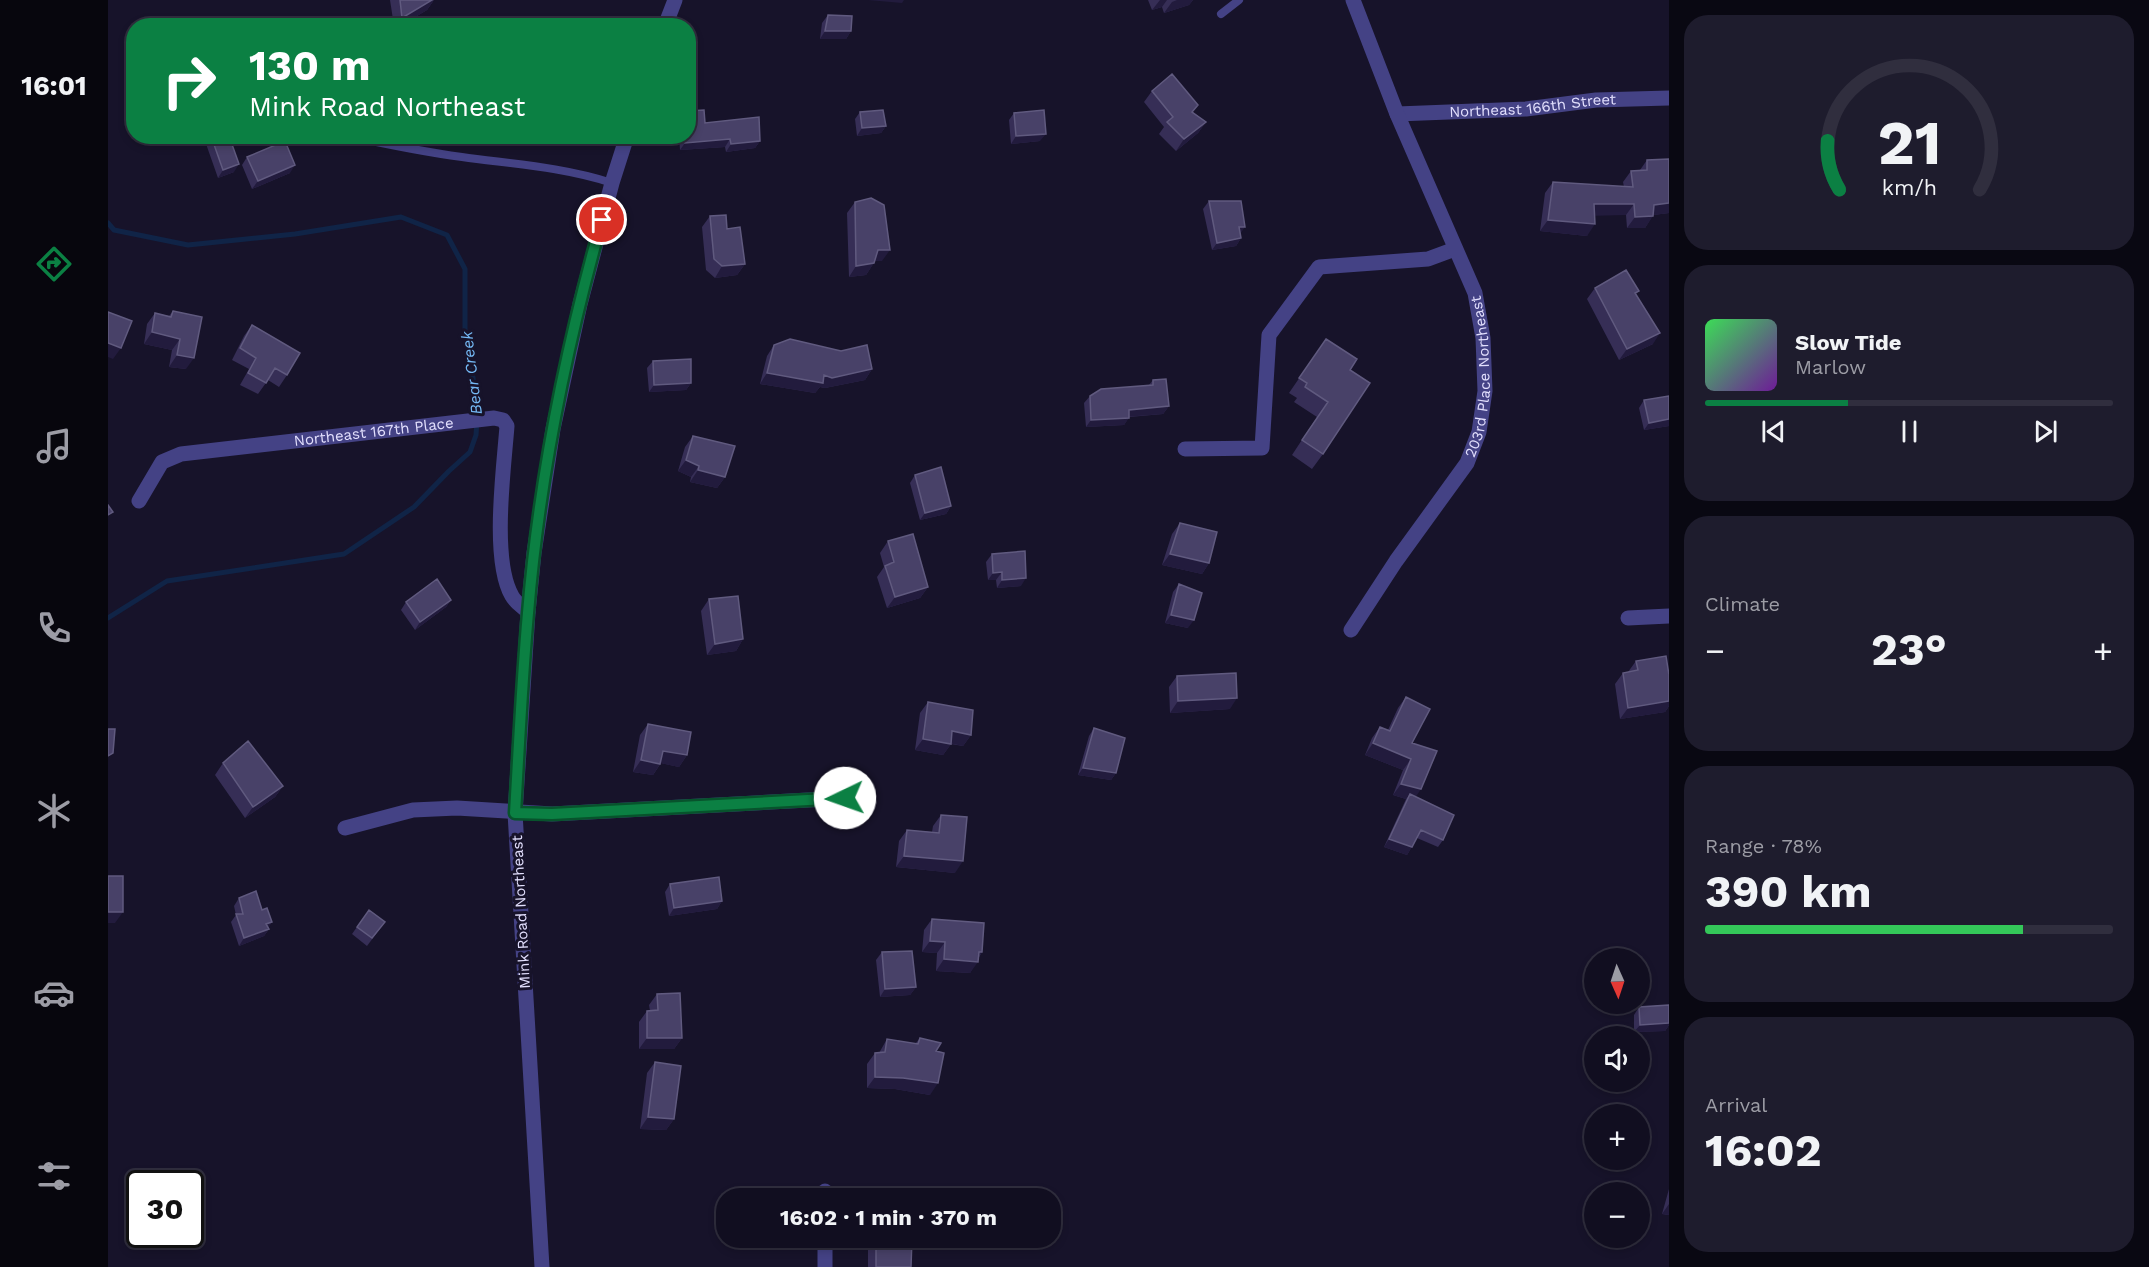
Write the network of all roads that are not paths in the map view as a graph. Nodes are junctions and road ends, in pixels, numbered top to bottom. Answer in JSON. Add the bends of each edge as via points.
{"nodes":[{"id":1,"x":675,"y":0,"type":"edge"},
{"id":2,"x":1239,"y":0,"type":"edge"},
{"id":3,"x":1353,"y":0,"type":"edge"},
{"id":4,"x":1221,"y":14,"type":"dead end"},
{"id":5,"x":668,"y":18,"type":"edge"},
{"id":6,"x":1669,"y":98,"type":"edge"},
{"id":7,"x":1397,"y":114,"type":"junction"},
{"id":8,"x":391,"y":144,"type":"edge"},
{"id":9,"x":624,"y":144,"type":"edge"},
{"id":10,"x":612,"y":183,"type":"junction"},
{"id":11,"x":1455,"y":249,"type":"junction"},
{"id":12,"x":1185,"y":449,"type":"dead end"},
{"id":13,"x":139,"y":501,"type":"dead end"},
{"id":14,"x":528,"y":612,"type":"junction"},
{"id":15,"x":1669,"y":616,"type":"edge"},
{"id":16,"x":1628,"y":618,"type":"dead end"},
{"id":17,"x":1351,"y":630,"type":"dead end"},
{"id":18,"x":845,"y":798,"type":"dead end"},
{"id":19,"x":515,"y":813,"type":"junction"},
{"id":20,"x":345,"y":828,"type":"dead end"},
{"id":21,"x":825,"y":1248,"type":"edge"},
{"id":22,"x":542,"y":1267,"type":"edge"},
{"id":23,"x":825,"y":1267,"type":"edge"}],
"edges":[{"from":1,"to":5,"type":"street"},
{"from":2,"to":4,"type":"lane"},
{"from":3,"to":7,"type":"street","name":"203rd Place Northeast"},
{"from":6,"to":7,"type":"street","name":"Northeast 166th Street"},
{"from":7,"to":11,"type":"street","name":"203rd Place Northeast"},
{"from":8,"to":10,"type":"lane","via":[[541,167]]},
{"from":9,"to":10,"type":"street","name":"Mink Road Northeast"},
{"from":10,"to":14,"type":"street","name":"Mink Road Northeast","via":[[553,429]]},
{"from":11,"to":12,"type":"street","via":[[1428,259],[1319,267],[1269,335],[1262,448]]},
{"from":11,"to":17,"type":"street","name":"203rd Place Northeast","via":[[1475,293],[1483,338],[1485,391],[1479,432],[1467,463]]},
{"from":13,"to":14,"type":"street","name":"Northeast 167th Place","via":[[162,462],[181,454],[503,420],[507,426],[500,525],[505,572],[512,596]]},
{"from":14,"to":19,"type":"street","name":"Mink Road Northeast"},
{"from":15,"to":16,"type":"street"},
{"from":18,"to":19,"type":"street"},
{"from":19,"to":20,"type":"street","via":[[457,808],[413,810]]},
{"from":19,"to":22,"type":"street","name":"Mink Road Northeast"},
{"from":21,"to":23,"type":"street"}]}
